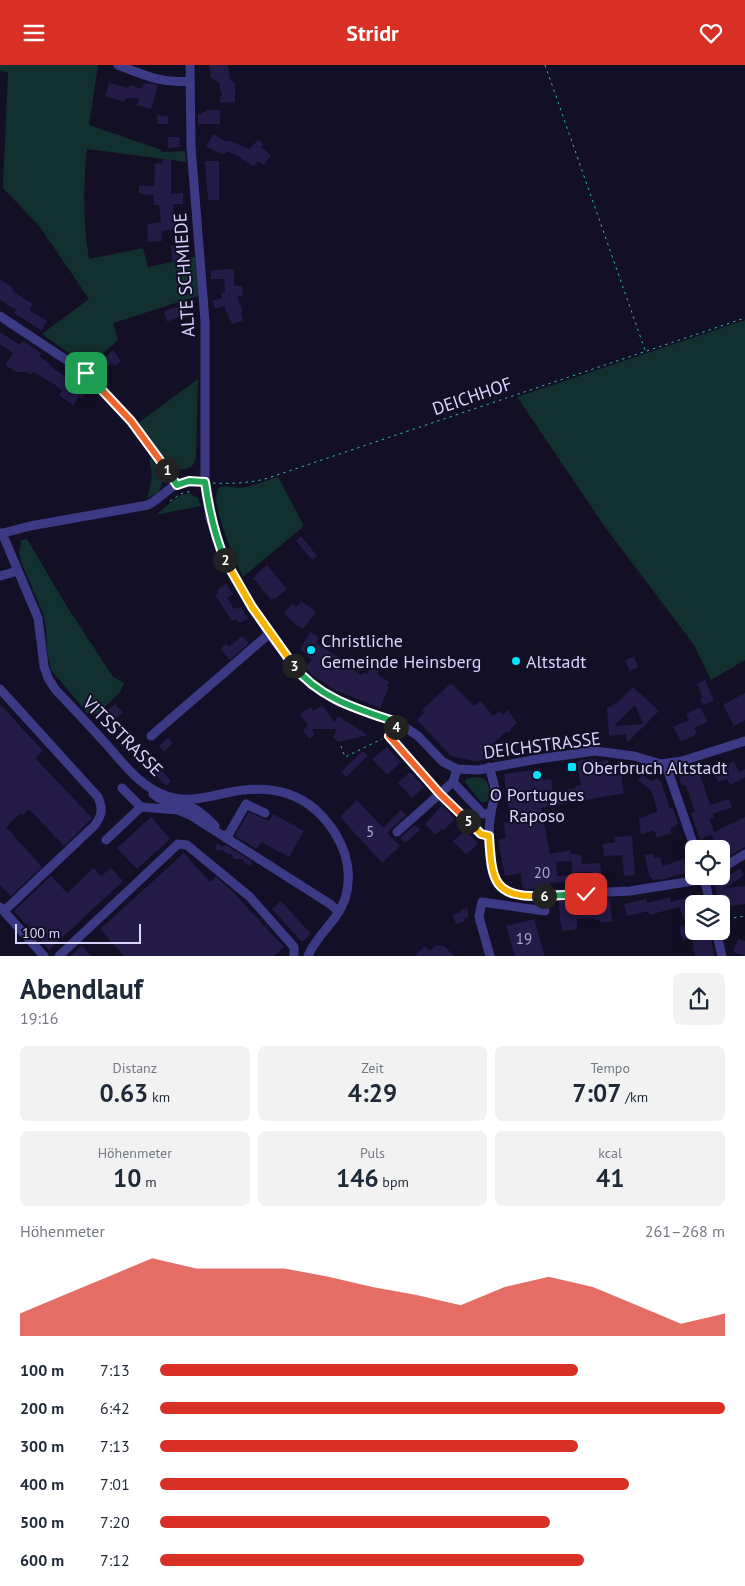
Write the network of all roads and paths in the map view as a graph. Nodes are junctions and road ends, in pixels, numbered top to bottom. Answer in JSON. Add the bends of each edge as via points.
{"nodes":[{"id":1,"x":118,"y":65,"type":"edge"},
{"id":2,"x":190,"y":65,"type":"edge"},
{"id":3,"x":545,"y":65,"type":"edge"},
{"id":4,"x":190,"y":81,"type":"junction"},
{"id":5,"x":0,"y":316,"type":"edge"},
{"id":6,"x":745,"y":318,"type":"edge"},
{"id":7,"x":646,"y":351,"type":"junction"},
{"id":8,"x":205,"y":482,"type":"junction"},
{"id":9,"x":177,"y":485,"type":"junction"},
{"id":10,"x":1,"y":534,"type":"edge"},
{"id":11,"x":18,"y":571,"type":"junction"},
{"id":12,"x":0,"y":576,"type":"edge"},
{"id":13,"x":269,"y":634,"type":"junction"},
{"id":14,"x":0,"y":689,"type":"edge"},
{"id":15,"x":399,"y":723,"type":"junction"},
{"id":16,"x":389,"y":736,"type":"junction"},
{"id":17,"x":151,"y":737,"type":"dead end"},
{"id":18,"x":745,"y":741,"type":"edge"},
{"id":19,"x":341,"y":745,"type":"dead end"},
{"id":20,"x":661,"y":764,"type":"junction"},
{"id":21,"x":490,"y":767,"type":"junction"},
{"id":22,"x":458,"y":769,"type":"junction"},
{"id":23,"x":453,"y":782,"type":"junction"},
{"id":24,"x":146,"y":786,"type":"junction"},
{"id":25,"x":122,"y":788,"type":"dead end"},
{"id":26,"x":440,"y":794,"type":"junction"},
{"id":27,"x":141,"y":807,"type":"junction"},
{"id":28,"x":265,"y":813,"type":"dead end"},
{"id":29,"x":490,"y":814,"type":"junction"},
{"id":30,"x":397,"y":833,"type":"dead end"},
{"id":31,"x":489,"y":836,"type":"junction"},
{"id":32,"x":227,"y":837,"type":"junction"},
{"id":33,"x":106,"y":840,"type":"dead end"},
{"id":34,"x":692,"y":840,"type":"edge"},
{"id":35,"x":745,"y":855,"type":"edge"},
{"id":36,"x":730,"y":864,"type":"edge"},
{"id":37,"x":685,"y":881,"type":"edge"},
{"id":38,"x":2,"y":909,"type":"edge"},
{"id":39,"x":545,"y":911,"type":"dead end"},
{"id":40,"x":340,"y":912,"type":"junction"},
{"id":41,"x":745,"y":916,"type":"edge"},
{"id":42,"x":730,"y":919,"type":"edge"},
{"id":43,"x":718,"y":940,"type":"edge"},
{"id":44,"x":44,"y":956,"type":"edge"},
{"id":45,"x":59,"y":956,"type":"edge"},
{"id":46,"x":294,"y":956,"type":"edge"},
{"id":47,"x":308,"y":956,"type":"edge"},
{"id":48,"x":490,"y":956,"type":"edge"},
{"id":49,"x":722,"y":956,"type":"edge"}],
"edges":[{"from":1,"to":4,"type":"street","via":[[161,81]]},
{"from":2,"to":4,"type":"street","name":"ALTE SCHMIEDE"},
{"from":3,"to":7,"type":"path"},
{"from":4,"to":8,"type":"street","name":"ALTE SCHMIEDE","via":[[191,147],[205,321]]},
{"from":5,"to":9,"type":"street","via":[[86,373],[131,421]]},
{"from":6,"to":7,"type":"path","name":"DEICHHOF"},
{"from":7,"to":8,"type":"path","name":"DEICHHOF","via":[[265,479],[233,484]]},
{"from":8,"to":9,"type":"street","via":[[189,481]]},
{"from":8,"to":13,"type":"street","via":[[210,518],[218,543]]},
{"from":9,"to":10,"type":"street","via":[[148,505]]},
{"from":10,"to":11,"type":"street","name":"VITSSTRASSE"},
{"from":11,"to":12,"type":"street"},
{"from":11,"to":24,"type":"street","name":"VITSSTRASSE","via":[[38,618],[48,678]]},
{"from":13,"to":15,"type":"street","via":[[301,675],[324,693],[339,702]]},
{"from":13,"to":17,"type":"street"},
{"from":14,"to":38,"type":"street","via":[[98,797],[102,807],[95,825]]},
{"from":15,"to":16,"type":"street"},
{"from":15,"to":22,"type":"street","via":[[418,736],[443,762]]},
{"from":16,"to":19,"type":"path","via":[[345,757]]},
{"from":16,"to":26,"type":"street"},
{"from":18,"to":20,"type":"street","name":"DEICHSTRASSE","via":[[682,761]]},
{"from":20,"to":21,"type":"street","name":"DEICHSTRASSE","via":[[634,756],[595,751]]},
{"from":20,"to":34,"type":"street","via":[[668,771]]},
{"from":21,"to":22,"type":"street","name":"DEICHSTRASSE"},
{"from":21,"to":29,"type":"street","via":[[495,792]]},
{"from":22,"to":23,"type":"street"},
{"from":23,"to":26,"type":"street"},
{"from":23,"to":29,"type":"street","via":[[483,814]]},
{"from":24,"to":32,"type":"street","via":[[163,802],[187,806],[203,813]]},
{"from":24,"to":40,"type":"street","name":"VITSSTRASSE","via":[[180,799],[271,789],[306,802],[334,832],[346,856],[348,883]]},
{"from":25,"to":27,"type":"street"},
{"from":26,"to":30,"type":"street"},
{"from":26,"to":31,"type":"street","via":[[481,834]]},
{"from":27,"to":32,"type":"street","via":[[178,810]]},
{"from":27,"to":33,"type":"street"},
{"from":28,"to":32,"type":"street","via":[[246,804]]},
{"from":29,"to":31,"type":"street"},
{"from":31,"to":37,"type":"street","via":[[493,876],[500,886],[527,897],[630,891]]},
{"from":32,"to":40,"type":"street"},
{"from":35,"to":36,"type":"street"},
{"from":38,"to":44,"type":"street"},
{"from":39,"to":48,"type":"street","via":[[482,902],[479,917]]},
{"from":40,"to":47,"type":"street","name":"VITSSTRASSE"},
{"from":41,"to":42,"type":"path"},
{"from":43,"to":49,"type":"street"},
{"from":45,"to":46,"type":"street","via":[[182,843],[250,897],[294,947]]}]}
